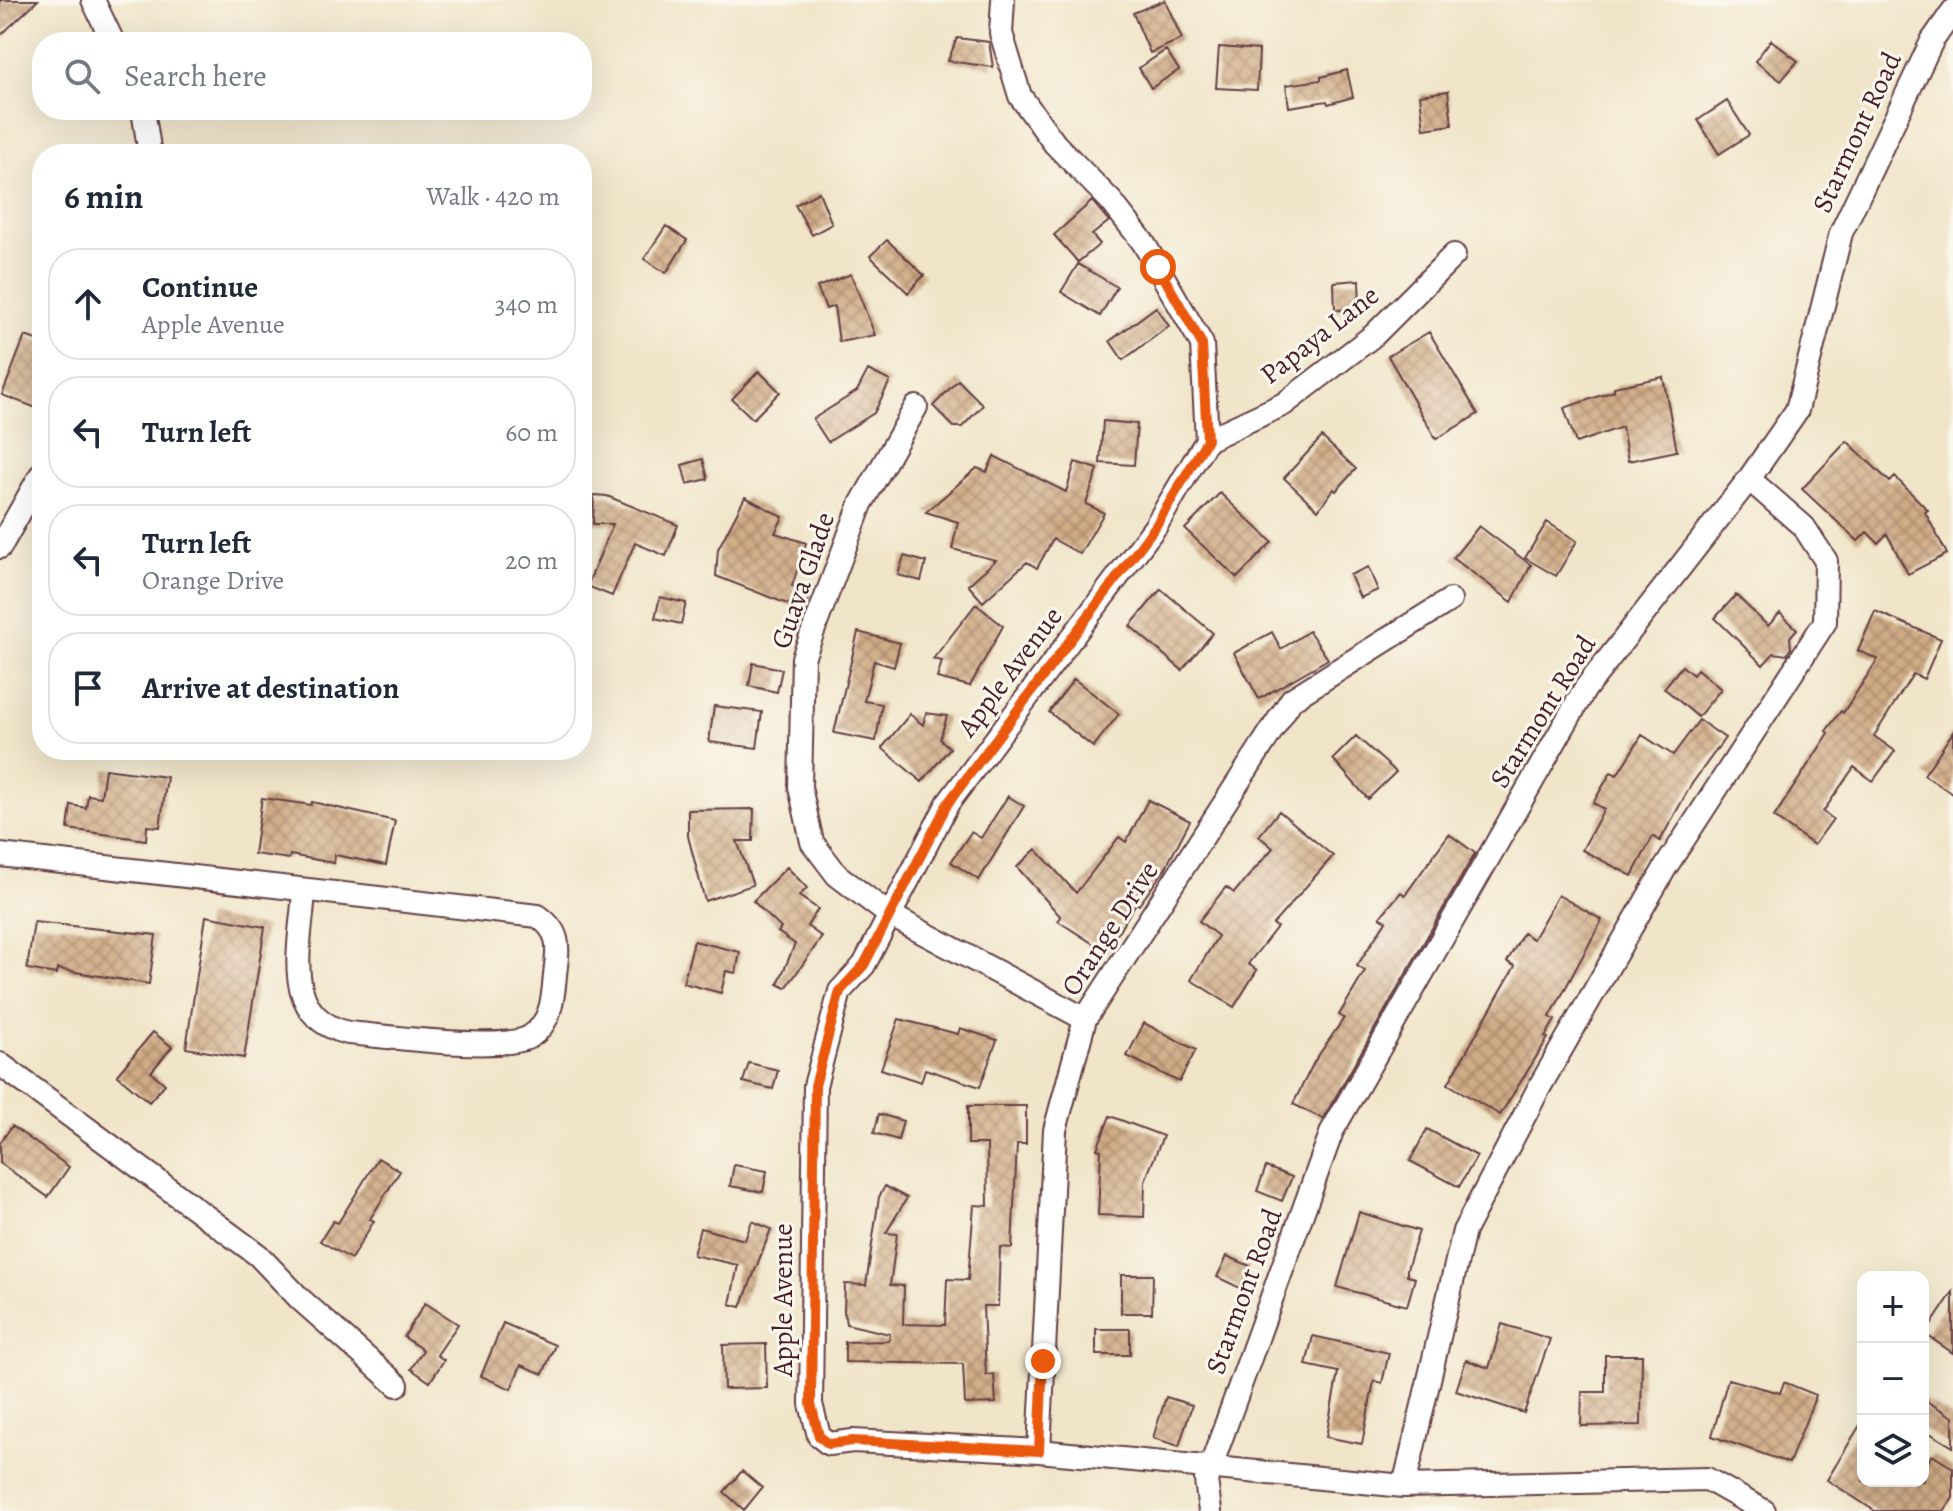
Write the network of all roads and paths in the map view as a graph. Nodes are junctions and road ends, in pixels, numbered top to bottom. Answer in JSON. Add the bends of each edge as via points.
{"nodes":[{"id":1,"x":93,"y":0,"type":"edge"},
{"id":2,"x":1003,"y":0,"type":"edge"},
{"id":3,"x":1953,"y":11,"type":"edge"},
{"id":4,"x":108,"y":32,"type":"edge"},
{"id":5,"x":145,"y":120,"type":"edge"},
{"id":6,"x":148,"y":144,"type":"edge"},
{"id":7,"x":1454,"y":255,"type":"dead end"},
{"id":8,"x":916,"y":407,"type":"dead end"},
{"id":9,"x":1207,"y":440,"type":"junction"},
{"id":10,"x":1749,"y":479,"type":"junction"},
{"id":11,"x":32,"y":491,"type":"edge"},
{"id":12,"x":0,"y":547,"type":"edge"},
{"id":13,"x":1450,"y":600,"type":"dead end"},
{"id":14,"x":0,"y":855,"type":"edge"},
{"id":15,"x":304,"y":891,"type":"junction"},
{"id":16,"x":888,"y":914,"type":"junction"},
{"id":17,"x":1085,"y":1019,"type":"junction"},
{"id":18,"x":0,"y":1064,"type":"edge"},
{"id":19,"x":397,"y":1385,"type":"dead end"},
{"id":20,"x":1039,"y":1451,"type":"junction"},
{"id":21,"x":1212,"y":1466,"type":"junction"},
{"id":22,"x":1404,"y":1486,"type":"junction"},
{"id":23,"x":1210,"y":1511,"type":"edge"},
{"id":24,"x":1764,"y":1511,"type":"edge"}],
"edges":[{"from":1,"to":4,"type":"street"},
{"from":2,"to":9,"type":"street","via":[[1001,33],[1020,96],[1055,144],[1143,242],[1202,344]]},
{"from":3,"to":10,"type":"street","name":"Starmont Road","via":[[1932,41],[1841,233],[1797,410]]},
{"from":5,"to":6,"type":"street"},
{"from":7,"to":9,"type":"street","name":"Papaya Lane","via":[[1374,335],[1284,404]]},
{"from":8,"to":16,"type":"street","name":"Guava Glade","via":[[861,504],[829,584],[803,658],[799,722],[800,787],[812,842],[837,875]]},
{"from":9,"to":16,"type":"street","name":"Apple Avenue","via":[[1155,527],[948,803]]},
{"from":10,"to":21,"type":"street","name":"Starmont Road","via":[[1585,689],[1332,1131]]},
{"from":10,"to":22,"type":"street","via":[[1804,527],[1826,561],[1825,622],[1665,868],[1464,1231]]},
{"from":11,"to":12,"type":"street"},
{"from":13,"to":17,"type":"street","name":"Orange Drive","via":[[1292,699]]},
{"from":14,"to":15,"type":"street"},
{"from":15,"to":15,"type":"street","via":[[538,916],[552,926],[559,941],[551,1009],[542,1026],[518,1042],[331,1029],[304,1003],[299,985]]},
{"from":16,"to":17,"type":"street","name":"Guava Glade"},
{"from":16,"to":20,"type":"street","name":"Apple Avenue","via":[[864,965],[840,991],[815,1086],[811,1404],[819,1436],[829,1444]]},
{"from":17,"to":20,"type":"street","name":"Orange Drive","via":[[1055,1130]]},
{"from":18,"to":19,"type":"street","via":[[258,1255]]},
{"from":20,"to":21,"type":"street"},
{"from":21,"to":22,"type":"street"},
{"from":21,"to":23,"type":"street","name":"Starmont Road","via":[[1206,1480]]},
{"from":22,"to":24,"type":"street","via":[[1707,1479]]}]}
